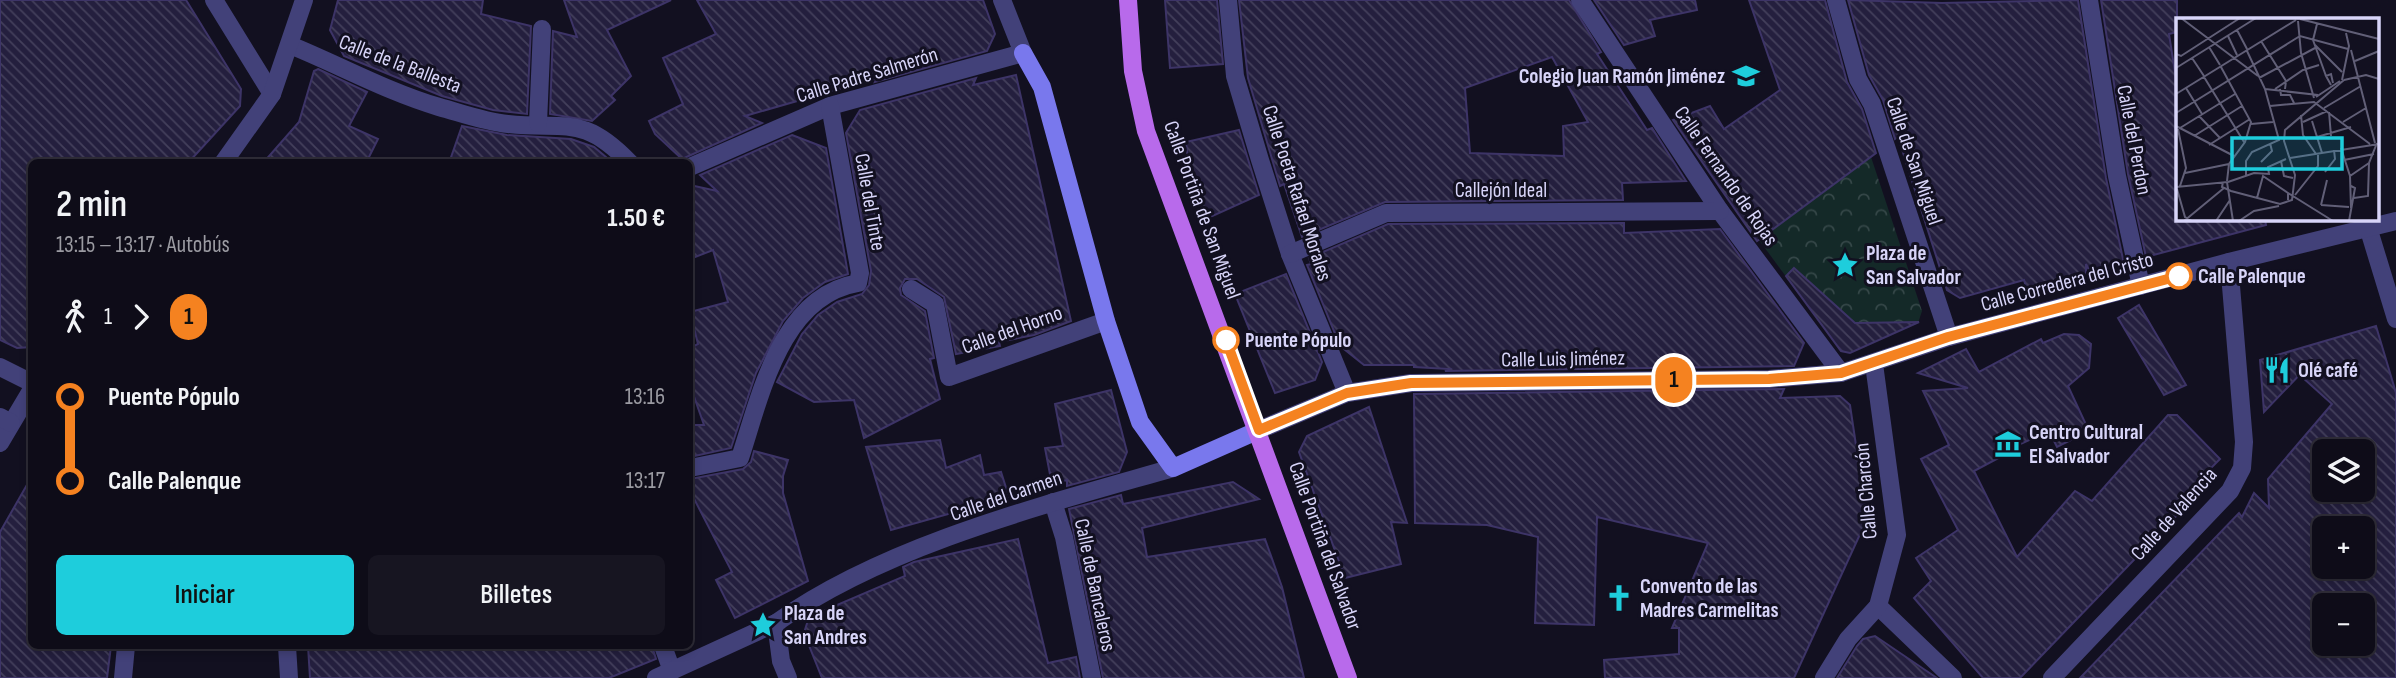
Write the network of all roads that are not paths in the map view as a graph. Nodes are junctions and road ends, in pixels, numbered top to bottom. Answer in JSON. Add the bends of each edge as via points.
{"nodes":[{"id":1,"x":214,"y":0,"type":"edge"},
{"id":2,"x":304,"y":0,"type":"edge"},
{"id":3,"x":1002,"y":0,"type":"edge"},
{"id":4,"x":1128,"y":0,"type":"edge"},
{"id":5,"x":1228,"y":0,"type":"edge"},
{"id":6,"x":1580,"y":0,"type":"edge"},
{"id":7,"x":1836,"y":0,"type":"edge"},
{"id":8,"x":2089,"y":0,"type":"edge"},
{"id":9,"x":542,"y":29,"type":"dead end"},
{"id":10,"x":290,"y":44,"type":"junction"},
{"id":11,"x":1023,"y":53,"type":"junction"},
{"id":12,"x":272,"y":94,"type":"junction"},
{"id":13,"x":830,"y":106,"type":"junction"},
{"id":14,"x":538,"y":123,"type":"junction"},
{"id":15,"x":226,"y":159,"type":"edge"},
{"id":16,"x":626,"y":159,"type":"edge"},
{"id":17,"x":693,"y":166,"type":"edge"},
{"id":18,"x":1720,"y":211,"type":"junction"},
{"id":19,"x":2396,"y":221,"type":"edge"},
{"id":20,"x":2368,"y":227,"type":"junction"},
{"id":21,"x":1290,"y":254,"type":"junction"},
{"id":22,"x":2229,"y":262,"type":"junction"},
{"id":23,"x":2141,"y":286,"type":"junction"},
{"id":24,"x":911,"y":289,"type":"dead end"},
{"id":25,"x":2396,"y":319,"type":"edge"},
{"id":26,"x":1106,"y":321,"type":"junction"},
{"id":27,"x":1948,"y":337,"type":"junction"},
{"id":28,"x":1874,"y":364,"type":"junction"},
{"id":29,"x":0,"y":367,"type":"edge"},
{"id":30,"x":1841,"y":373,"type":"junction"},
{"id":31,"x":28,"y":381,"type":"edge"},
{"id":32,"x":1347,"y":393,"type":"junction"},
{"id":33,"x":28,"y":394,"type":"edge"},
{"id":34,"x":6,"y":420,"type":"edge"},
{"id":35,"x":1259,"y":430,"type":"junction"},
{"id":36,"x":0,"y":443,"type":"edge"},
{"id":37,"x":693,"y":467,"type":"edge"},
{"id":38,"x":1173,"y":468,"type":"junction"},
{"id":39,"x":1053,"y":502,"type":"junction"},
{"id":40,"x":1878,"y":606,"type":"junction"},
{"id":41,"x":776,"y":623,"type":"junction"},
{"id":42,"x":126,"y":649,"type":"edge"},
{"id":43,"x":287,"y":649,"type":"edge"},
{"id":44,"x":663,"y":649,"type":"edge"},
{"id":45,"x":664,"y":674,"type":"edge"},
{"id":46,"x":123,"y":678,"type":"edge"},
{"id":47,"x":289,"y":678,"type":"edge"},
{"id":48,"x":788,"y":678,"type":"edge"},
{"id":49,"x":1092,"y":678,"type":"edge"},
{"id":50,"x":1348,"y":678,"type":"edge"},
{"id":51,"x":1824,"y":678,"type":"edge"},
{"id":52,"x":1953,"y":678,"type":"edge"},
{"id":53,"x":2052,"y":678,"type":"edge"}],
"edges":[{"from":1,"to":12,"type":"street"},
{"from":2,"to":10,"type":"street"},
{"from":3,"to":11,"type":"street"},
{"from":4,"to":35,"type":"main road","name":"Calle Portiña de San Miguel","via":[[1133,71],[1146,131]]},
{"from":5,"to":21,"type":"street","name":"Calle Poeta Rafael Morales","via":[[1235,76]]},
{"from":6,"to":18,"type":"street","name":"Calle Fernando de Rojas"},
{"from":7,"to":27,"type":"street","name":"Calle de San Miguel","via":[[1858,79],[1872,104]]},
{"from":8,"to":23,"type":"street","name":"Calle del Perdon","via":[[2117,176]]},
{"from":9,"to":14,"type":"street"},
{"from":10,"to":12,"type":"street"},
{"from":10,"to":14,"type":"street","name":"Calle de la Ballesta","via":[[436,106],[507,124]]},
{"from":11,"to":13,"type":"street","name":"Calle Padre Salmerón"},
{"from":11,"to":26,"type":"main road","via":[[1042,87]]},
{"from":12,"to":15,"type":"street"},
{"from":13,"to":17,"type":"street","name":"Calle Padre Salmerón"},
{"from":13,"to":37,"type":"street","name":"Calle del Tinte","via":[[858,283],[837,287],[814,300],[773,358],[740,458]]},
{"from":14,"to":16,"type":"street","name":"Calle de la Ballesta","via":[[588,130],[611,143]]},
{"from":18,"to":21,"type":"street","name":"Callejón Ideal","via":[[1386,213]]},
{"from":18,"to":30,"type":"street","name":"Calle Fernando de Rojas"},
{"from":19,"to":20,"type":"street","name":"Calle Corredera del Cristo"},
{"from":20,"to":22,"type":"street","name":"Calle Corredera del Cristo"},
{"from":20,"to":25,"type":"street"},
{"from":21,"to":32,"type":"street","name":"Calle Poeta Rafael Morales"},
{"from":22,"to":23,"type":"street","name":"Calle Corredera del Cristo"},
{"from":22,"to":53,"type":"street","name":"Calle de Valencia","via":[[2244,442],[2242,468],[2222,499]]},
{"from":23,"to":27,"type":"street","name":"Calle Corredera del Cristo"},
{"from":24,"to":26,"type":"street","name":"Calle del Horno","via":[[935,304],[949,377]]},
{"from":26,"to":38,"type":"main road","via":[[1140,422]]},
{"from":27,"to":28,"type":"street","name":"Calle Corredera del Cristo"},
{"from":28,"to":30,"type":"street","name":"Calle Luis Jiménez"},
{"from":28,"to":40,"type":"street","name":"Calle Charcón","via":[[1897,535]]},
{"from":29,"to":31,"type":"street"},
{"from":30,"to":32,"type":"street","name":"Calle Luis Jiménez","via":[[1769,379],[1411,383]]},
{"from":32,"to":35,"type":"street","name":"Calle Luis Jiménez"},
{"from":33,"to":34,"type":"street"},
{"from":34,"to":36,"type":"street"},
{"from":35,"to":38,"type":"main road","name":"Calle del Carmen"},
{"from":35,"to":50,"type":"main road","name":"Calle Portiña del Salvador"},
{"from":38,"to":39,"type":"street","name":"Calle del Carmen"},
{"from":39,"to":41,"type":"street","name":"Calle del Carmen","via":[[908,553],[802,604]]},
{"from":39,"to":49,"type":"street","name":"Calle de Bancaleros"},
{"from":40,"to":51,"type":"street","name":"Calle Charcón","via":[[1848,639]]},
{"from":40,"to":52,"type":"street"},
{"from":41,"to":45,"type":"street"},
{"from":41,"to":48,"type":"street"},
{"from":42,"to":46,"type":"street"},
{"from":43,"to":47,"type":"street"},
{"from":44,"to":45,"type":"street"}]}
